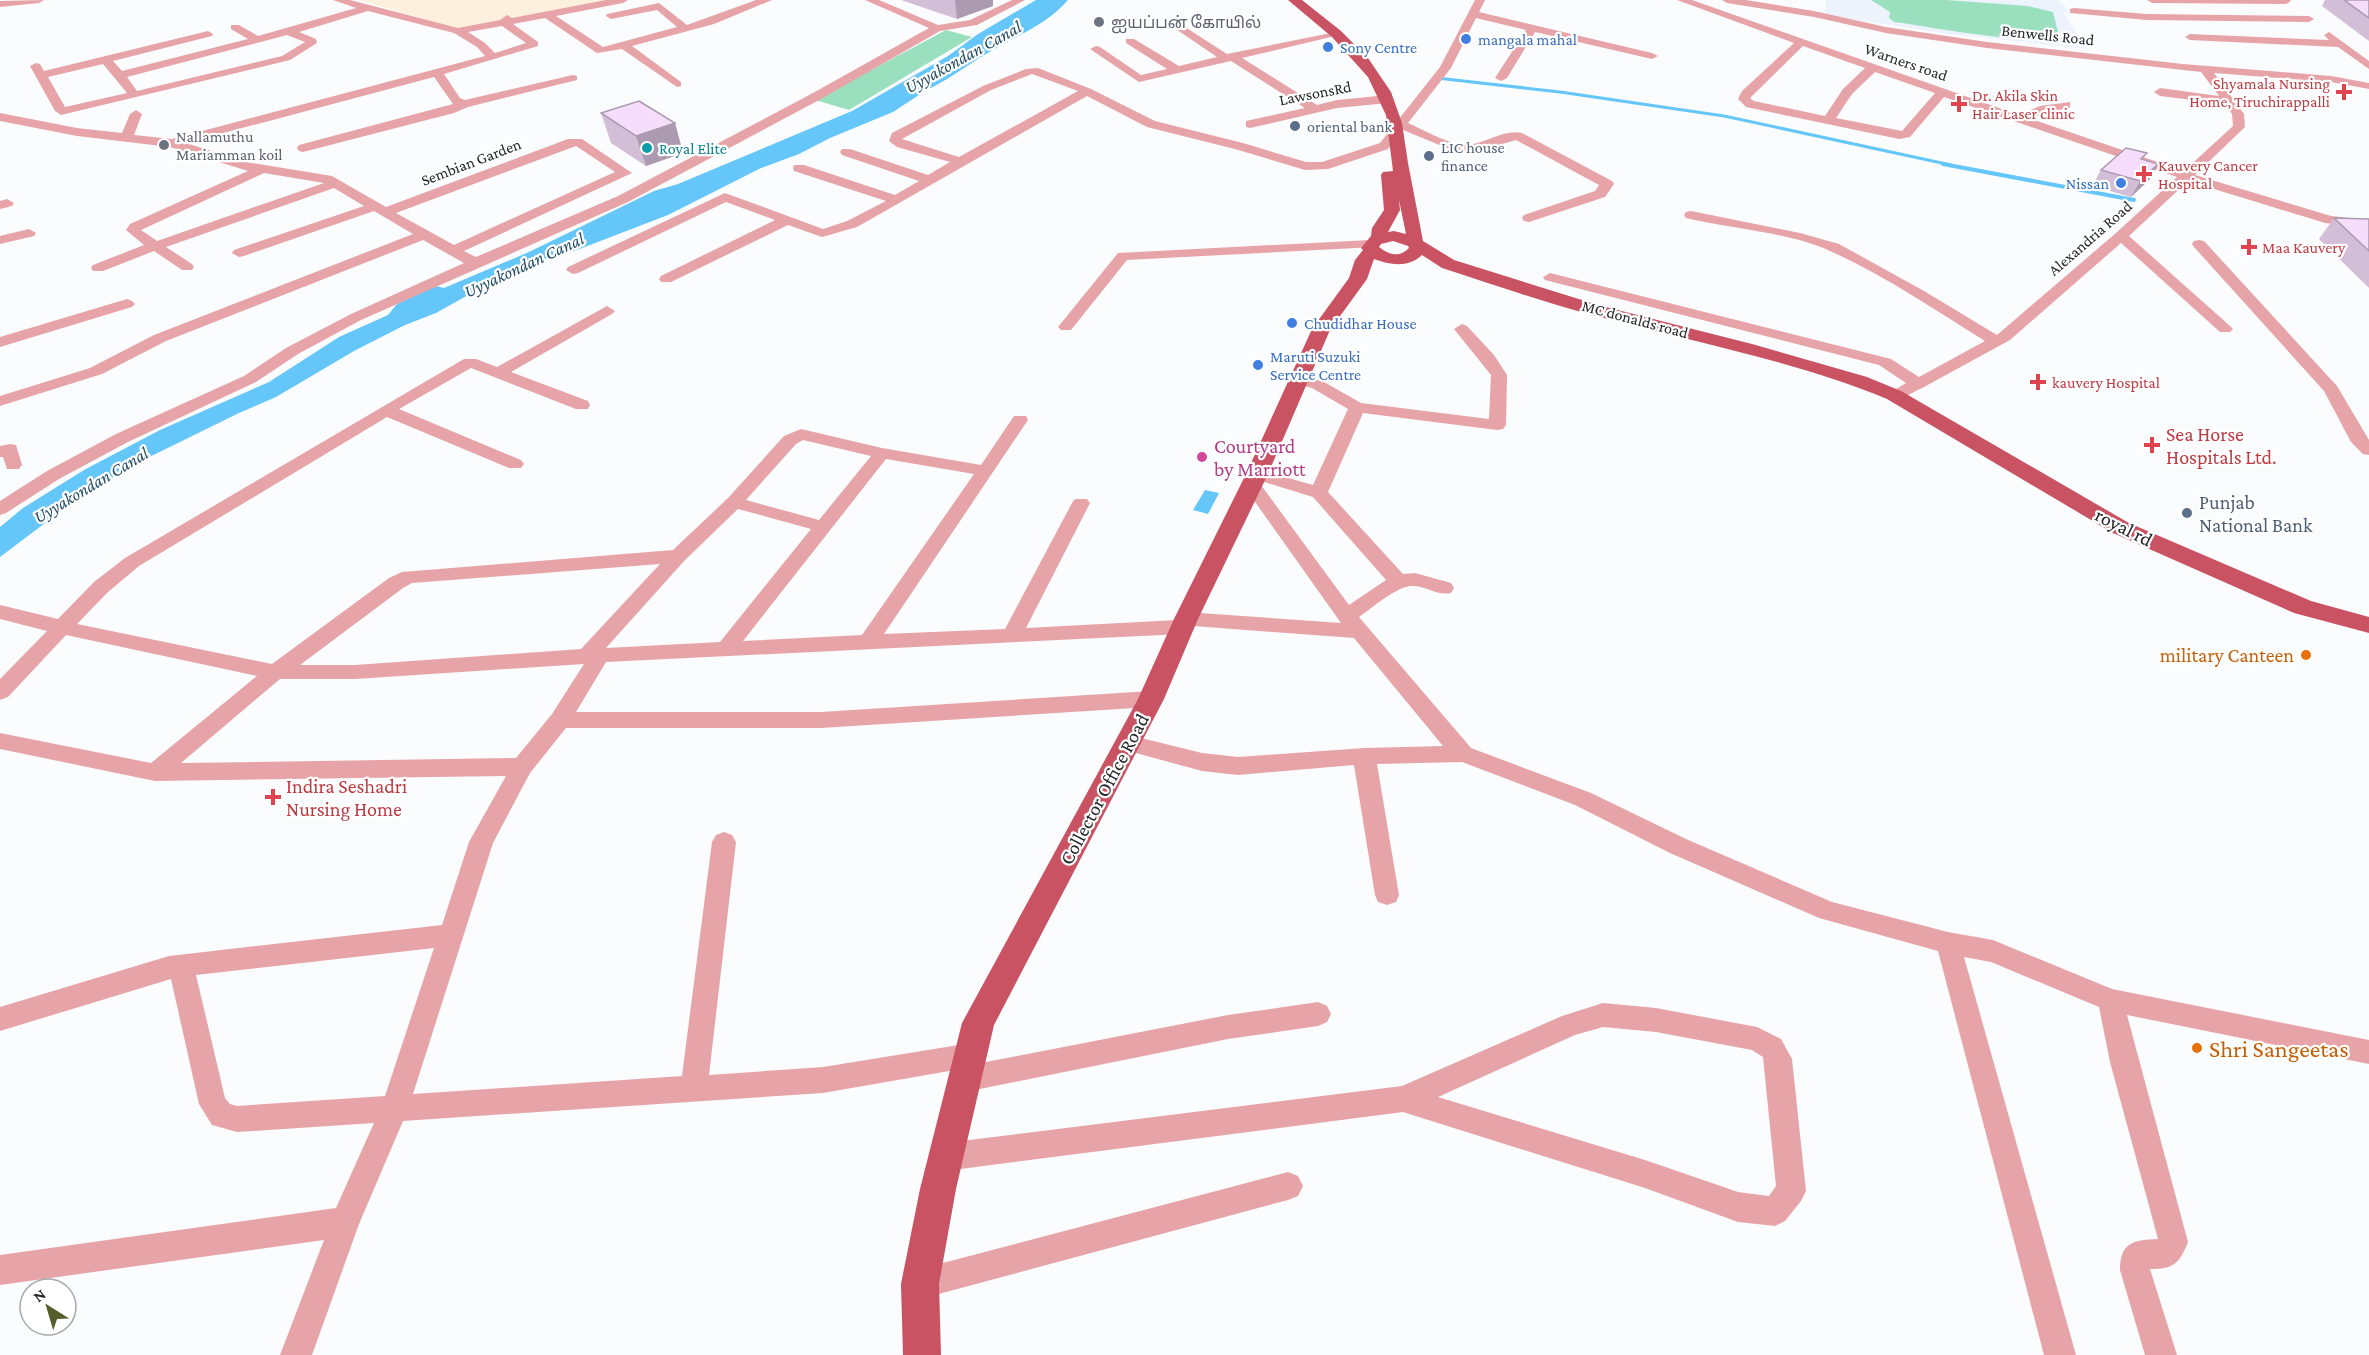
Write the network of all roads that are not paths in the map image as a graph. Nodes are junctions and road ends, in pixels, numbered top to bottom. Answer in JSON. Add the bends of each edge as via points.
{"nodes":[{"id":1,"x":39,"y":0,"type":"edge"},
{"id":2,"x":338,"y":0,"type":"edge"},
{"id":3,"x":623,"y":0,"type":"edge"},
{"id":4,"x":767,"y":0,"type":"edge"},
{"id":5,"x":870,"y":0,"type":"edge"},
{"id":6,"x":1020,"y":0,"type":"edge"},
{"id":7,"x":1282,"y":0,"type":"edge"},
{"id":8,"x":1294,"y":0,"type":"edge"},
{"id":9,"x":1480,"y":0,"type":"edge"},
{"id":10,"x":1682,"y":0,"type":"edge"},
{"id":11,"x":1726,"y":0,"type":"edge"},
{"id":12,"x":2152,"y":0,"type":"edge"},
{"id":13,"x":20,"y":1,"type":"edge"},
{"id":14,"x":2285,"y":1,"type":"edge"},
{"id":15,"x":0,"y":4,"type":"edge"},
{"id":16,"x":598,"y":5,"type":"junction"},
{"id":17,"x":367,"y":8,"type":"junction"},
{"id":18,"x":2074,"y":11,"type":"dead end"},
{"id":19,"x":1473,"y":14,"type":"junction"},
{"id":20,"x":548,"y":15,"type":"junction"},
{"id":21,"x":611,"y":16,"type":"junction"},
{"id":22,"x":506,"y":20,"type":"junction"},
{"id":23,"x":2309,"y":20,"type":"junction"},
{"id":24,"x":1171,"y":21,"type":"dead end"},
{"id":25,"x":235,"y":27,"type":"dead end"},
{"id":26,"x":686,"y":28,"type":"junction"},
{"id":27,"x":937,"y":28,"type":"junction"},
{"id":28,"x":1533,"y":28,"type":"junction"},
{"id":29,"x":458,"y":31,"type":"junction"},
{"id":30,"x":288,"y":32,"type":"junction"},
{"id":31,"x":208,"y":34,"type":"dead end"},
{"id":32,"x":1327,"y":35,"type":"junction"},
{"id":33,"x":2190,"y":37,"type":"dead end"},
{"id":34,"x":645,"y":39,"type":"junction"},
{"id":35,"x":257,"y":40,"type":"junction"},
{"id":36,"x":1130,"y":41,"type":"dead end"},
{"id":37,"x":1800,"y":43,"type":"junction"},
{"id":38,"x":2340,"y":44,"type":"junction"},
{"id":39,"x":625,"y":46,"type":"junction"},
{"id":40,"x":1096,"y":49,"type":"dead end"},
{"id":41,"x":1652,"y":56,"type":"dead end"},
{"id":42,"x":1228,"y":57,"type":"junction"},
{"id":43,"x":490,"y":58,"type":"junction"},
{"id":44,"x":105,"y":60,"type":"junction"},
{"id":45,"x":2369,"y":66,"type":"edge"},
{"id":46,"x":1873,"y":68,"type":"junction"},
{"id":47,"x":2205,"y":69,"type":"junction"},
{"id":48,"x":1177,"y":70,"type":"junction"},
{"id":49,"x":438,"y":74,"type":"junction"},
{"id":50,"x":120,"y":75,"type":"junction"},
{"id":51,"x":2369,"y":75,"type":"edge"},
{"id":52,"x":573,"y":78,"type":"dead end"},
{"id":53,"x":1501,"y":78,"type":"dead end"},
{"id":54,"x":2331,"y":79,"type":"junction"},
{"id":55,"x":677,"y":84,"type":"dead end"},
{"id":56,"x":2369,"y":86,"type":"edge"},
{"id":57,"x":1088,"y":91,"type":"junction"},
{"id":58,"x":1942,"y":92,"type":"junction"},
{"id":59,"x":2160,"y":92,"type":"dead end"},
{"id":60,"x":134,"y":95,"type":"junction"},
{"id":61,"x":1383,"y":99,"type":"junction"},
{"id":62,"x":2229,"y":101,"type":"junction"},
{"id":63,"x":464,"y":104,"type":"junction"},
{"id":64,"x":2066,"y":105,"type":"dead end"},
{"id":65,"x":1315,"y":109,"type":"junction"},
{"id":66,"x":136,"y":114,"type":"dead end"},
{"id":67,"x":2020,"y":119,"type":"junction"},
{"id":68,"x":3,"y":120,"type":"edge"},
{"id":69,"x":1828,"y":121,"type":"junction"},
{"id":70,"x":1250,"y":124,"type":"dead end"},
{"id":71,"x":1398,"y":129,"type":"junction"},
{"id":72,"x":127,"y":136,"type":"junction"},
{"id":73,"x":172,"y":144,"type":"junction"},
{"id":74,"x":1384,"y":146,"type":"junction"},
{"id":75,"x":303,"y":148,"type":"dead end"},
{"id":76,"x":846,"y":152,"type":"dead end"},
{"id":77,"x":960,"y":161,"type":"junction"},
{"id":78,"x":799,"y":168,"type":"dead end"},
{"id":79,"x":262,"y":169,"type":"junction"},
{"id":80,"x":2187,"y":176,"type":"junction"},
{"id":81,"x":930,"y":180,"type":"junction"},
{"id":82,"x":336,"y":183,"type":"junction"},
{"id":83,"x":896,"y":200,"type":"junction"},
{"id":84,"x":379,"y":209,"type":"junction"},
{"id":85,"x":1691,"y":215,"type":"dead end"},
{"id":86,"x":1529,"y":218,"type":"dead end"},
{"id":87,"x":787,"y":220,"type":"junction"},
{"id":88,"x":2369,"y":224,"type":"edge"},
{"id":89,"x":29,"y":232,"type":"dead end"},
{"id":90,"x":425,"y":234,"type":"junction"},
{"id":91,"x":2121,"y":236,"type":"junction"},
{"id":92,"x":0,"y":240,"type":"edge"},
{"id":93,"x":1415,"y":243,"type":"junction"},
{"id":94,"x":1374,"y":244,"type":"junction"},
{"id":95,"x":2199,"y":244,"type":"dead end"},
{"id":96,"x":153,"y":246,"type":"junction"},
{"id":97,"x":454,"y":250,"type":"junction"},
{"id":98,"x":239,"y":253,"type":"dead end"},
{"id":99,"x":1396,"y":259,"type":"junction"},
{"id":100,"x":475,"y":263,"type":"junction"},
{"id":101,"x":1448,"y":264,"type":"junction"},
{"id":102,"x":187,"y":267,"type":"dead end"},
{"id":103,"x":98,"y":268,"type":"dead end"},
{"id":104,"x":573,"y":270,"type":"dead end"},
{"id":105,"x":1550,"y":277,"type":"dead end"},
{"id":106,"x":666,"y":279,"type":"dead end"},
{"id":107,"x":1358,"y":279,"type":"junction"},
{"id":108,"x":127,"y":304,"type":"dead end"},
{"id":109,"x":607,"y":310,"type":"dead end"},
{"id":110,"x":1066,"y":327,"type":"dead end"},
{"id":111,"x":1462,"y":329,"type":"dead end"},
{"id":112,"x":2225,"y":329,"type":"dead end"},
{"id":113,"x":1996,"y":341,"type":"junction"},
{"id":114,"x":0,"y":342,"type":"edge"},
{"id":115,"x":498,"y":373,"type":"junction"},
{"id":116,"x":1300,"y":380,"type":"junction"},
{"id":117,"x":1918,"y":384,"type":"junction"},
{"id":118,"x":1894,"y":395,"type":"junction"},
{"id":119,"x":0,"y":401,"type":"edge"},
{"id":120,"x":582,"y":405,"type":"dead end"},
{"id":121,"x":1357,"y":407,"type":"junction"},
{"id":122,"x":386,"y":410,"type":"junction"},
{"id":123,"x":1020,"y":420,"type":"dead end"},
{"id":124,"x":2369,"y":450,"type":"edge"},
{"id":125,"x":0,"y":452,"type":"edge"},
{"id":126,"x":882,"y":453,"type":"junction"},
{"id":127,"x":515,"y":464,"type":"dead end"},
{"id":128,"x":13,"y":465,"type":"dead end"},
{"id":129,"x":986,"y":471,"type":"junction"},
{"id":130,"x":1254,"y":480,"type":"junction"},
{"id":131,"x":1319,"y":493,"type":"junction"},
{"id":132,"x":734,"y":502,"type":"junction"},
{"id":133,"x":1081,"y":503,"type":"dead end"},
{"id":134,"x":0,"y":509,"type":"edge"},
{"id":135,"x":824,"y":526,"type":"junction"},
{"id":136,"x":678,"y":556,"type":"junction"},
{"id":137,"x":1398,"y":581,"type":"junction"},
{"id":138,"x":1444,"y":588,"type":"dead end"},
{"id":139,"x":0,"y":612,"type":"edge"},
{"id":140,"x":1184,"y":623,"type":"junction"},
{"id":141,"x":1353,"y":624,"type":"junction"},
{"id":142,"x":2369,"y":625,"type":"edge"},
{"id":143,"x":64,"y":628,"type":"junction"},
{"id":144,"x":1012,"y":635,"type":"junction"},
{"id":145,"x":869,"y":641,"type":"junction"},
{"id":146,"x":726,"y":649,"type":"junction"},
{"id":147,"x":593,"y":656,"type":"junction"},
{"id":148,"x":275,"y":672,"type":"junction"},
{"id":149,"x":0,"y":692,"type":"edge"},
{"id":150,"x":1151,"y":699,"type":"junction"},
{"id":151,"x":560,"y":720,"type":"junction"},
{"id":152,"x":0,"y":741,"type":"edge"},
{"id":153,"x":1129,"y":743,"type":"junction"},
{"id":154,"x":1463,"y":754,"type":"junction"},
{"id":155,"x":1364,"y":756,"type":"junction"},
{"id":156,"x":522,"y":767,"type":"junction"},
{"id":157,"x":155,"y":772,"type":"junction"},
{"id":158,"x":724,"y":843,"type":"dead end"},
{"id":159,"x":1387,"y":895,"type":"dead end"},
{"id":160,"x":450,"y":935,"type":"junction"},
{"id":161,"x":1948,"y":943,"type":"junction"},
{"id":162,"x":169,"y":967,"type":"junction"},
{"id":163,"x":2110,"y":1000,"type":"junction"},
{"id":164,"x":1318,"y":1014,"type":"dead end"},
{"id":165,"x":0,"y":1019,"type":"edge"},
{"id":166,"x":2369,"y":1052,"type":"edge"},
{"id":167,"x":968,"y":1067,"type":"junction"},
{"id":168,"x":693,"y":1089,"type":"junction"},
{"id":169,"x":1403,"y":1099,"type":"junction"},
{"id":170,"x":394,"y":1110,"type":"junction"},
{"id":171,"x":945,"y":1156,"type":"junction"},
{"id":172,"x":1288,"y":1186,"type":"dead end"},
{"id":173,"x":345,"y":1222,"type":"junction"},
{"id":174,"x":0,"y":1270,"type":"edge"},
{"id":175,"x":920,"y":1284,"type":"junction"},
{"id":176,"x":296,"y":1355,"type":"edge"},
{"id":177,"x":922,"y":1355,"type":"edge"},
{"id":178,"x":2060,"y":1355,"type":"edge"},
{"id":179,"x":2161,"y":1355,"type":"edge"}],
"edges":[{"from":1,"to":13,"type":"street"},
{"from":2,"to":17,"type":"street"},
{"from":3,"to":16,"type":"street"},
{"from":4,"to":26,"type":"street"},
{"from":5,"to":27,"type":"street"},
{"from":6,"to":27,"type":"street","via":[[973,23]]},
{"from":7,"to":32,"type":"main road"},
{"from":8,"to":61,"type":"main road","via":[[1337,34],[1370,72]]},
{"from":9,"to":19,"type":"street"},
{"from":10,"to":37,"type":"street","name":"Warners road"},
{"from":11,"to":47,"type":"street","name":"Benwells Road","via":[[1964,42]]},
{"from":12,"to":14,"type":"street"},
{"from":13,"to":15,"type":"street"},
{"from":14,"to":23,"type":"street"},
{"from":16,"to":20,"type":"street"},
{"from":16,"to":21,"type":"street"},
{"from":17,"to":29,"type":"street"},
{"from":17,"to":30,"type":"street"},
{"from":18,"to":23,"type":"street"},
{"from":19,"to":28,"type":"street"},
{"from":19,"to":71,"type":"street","via":[[1445,68]]},
{"from":20,"to":22,"type":"street"},
{"from":20,"to":39,"type":"street","via":[[596,50]]},
{"from":21,"to":26,"type":"street","via":[[659,6]]},
{"from":21,"to":34,"type":"street"},
{"from":22,"to":29,"type":"street"},
{"from":22,"to":43,"type":"street","via":[[534,44]]},
{"from":23,"to":38,"type":"street"},
{"from":24,"to":42,"type":"street"},
{"from":25,"to":35,"type":"street"},
{"from":26,"to":34,"type":"street"},
{"from":27,"to":100,"type":"street","via":[[623,199]]},
{"from":28,"to":41,"type":"street"},
{"from":28,"to":53,"type":"street"},
{"from":29,"to":43,"type":"street","via":[[481,45]]},
{"from":30,"to":35,"type":"street"},
{"from":30,"to":60,"type":"street","via":[[312,43],[285,58]]},
{"from":31,"to":44,"type":"street"},
{"from":32,"to":42,"type":"street"},
{"from":32,"to":61,"type":"main road"},
{"from":33,"to":38,"type":"street"},
{"from":34,"to":39,"type":"street"},
{"from":35,"to":50,"type":"street"},
{"from":36,"to":48,"type":"street"},
{"from":37,"to":46,"type":"street","name":"Warners road"},
{"from":37,"to":69,"type":"street","via":[[1746,94],[1742,103]]},
{"from":38,"to":45,"type":"street"},
{"from":39,"to":55,"type":"street"},
{"from":40,"to":48,"type":"street","via":[[1139,79]]},
{"from":42,"to":48,"type":"street"},
{"from":42,"to":65,"type":"street"},
{"from":43,"to":49,"type":"street"},
{"from":44,"to":50,"type":"street"},
{"from":44,"to":60,"type":"street","via":[[39,71],[61,111]]},
{"from":46,"to":58,"type":"street","name":"Warners road"},
{"from":46,"to":69,"type":"street","via":[[1839,101]]},
{"from":47,"to":54,"type":"street","name":"Benwells Road"},
{"from":47,"to":62,"type":"street","name":"Alexandria Road"},
{"from":49,"to":63,"type":"street","via":[[456,101]]},
{"from":49,"to":73,"type":"street"},
{"from":50,"to":60,"type":"street"},
{"from":51,"to":54,"type":"street"},
{"from":52,"to":63,"type":"street"},
{"from":54,"to":56,"type":"street","name":"Benwells Road"},
{"from":57,"to":74,"type":"street","via":[[1151,124],[1305,166],[1323,166]]},
{"from":57,"to":77,"type":"street"},
{"from":57,"to":77,"type":"street","via":[[1030,71],[987,88],[896,136],[895,141],[901,144]]},
{"from":58,"to":67,"type":"street","name":"Warners road"},
{"from":58,"to":69,"type":"street","via":[[1906,134],[1888,135]]},
{"from":59,"to":62,"type":"street"},
{"from":61,"to":65,"type":"street","name":"LawsonsRd"},
{"from":61,"to":71,"type":"main road","via":[[1392,110]]},
{"from":61,"to":74,"type":"main road"},
{"from":62,"to":80,"type":"street","name":"Alexandria Road","via":[[2238,114],[2239,127]]},
{"from":63,"to":75,"type":"street"},
{"from":64,"to":67,"type":"street"},
{"from":65,"to":70,"type":"street","name":"LawsonsRd"},
{"from":66,"to":72,"type":"street"},
{"from":67,"to":80,"type":"street","name":"Warners road"},
{"from":68,"to":72,"type":"street"},
{"from":71,"to":74,"type":"street"},
{"from":71,"to":86,"type":"street","via":[[1469,151],[1518,136],[1607,184],[1600,194]]},
{"from":71,"to":93,"type":"main road"},
{"from":72,"to":73,"type":"street"},
{"from":73,"to":79,"type":"street"},
{"from":74,"to":94,"type":"main road","name":"Collector Office Road","via":[[1392,210]]},
{"from":76,"to":81,"type":"street"},
{"from":77,"to":81,"type":"street"},
{"from":78,"to":83,"type":"street"},
{"from":79,"to":82,"type":"street"},
{"from":79,"to":96,"type":"street","via":[[135,227],[133,230]]},
{"from":80,"to":88,"type":"street","name":"Warners road","via":[[2330,220]]},
{"from":80,"to":91,"type":"street","name":"Alexandria Road"},
{"from":81,"to":83,"type":"street"},
{"from":82,"to":84,"type":"street"},
{"from":82,"to":96,"type":"street"},
{"from":83,"to":87,"type":"street","via":[[828,233]]},
{"from":84,"to":90,"type":"street"},
{"from":84,"to":97,"type":"street","name":"Sembian Garden","via":[[568,142],[578,142],[625,173]]},
{"from":84,"to":98,"type":"street","name":"Sembian Garden"},
{"from":85,"to":113,"type":"street","via":[[1834,247]]},
{"from":87,"to":104,"type":"street","via":[[726,197]]},
{"from":87,"to":106,"type":"street"},
{"from":89,"to":92,"type":"street"},
{"from":90,"to":97,"type":"street"},
{"from":90,"to":119,"type":"street","via":[[160,338],[96,371]]},
{"from":91,"to":112,"type":"street"},
{"from":91,"to":113,"type":"street","name":"Alexandria Road"},
{"from":93,"to":94,"type":"main road","via":[[1401,237]]},
{"from":93,"to":99,"type":"main road","via":[[1418,248],[1412,256]]},
{"from":93,"to":101,"type":"main road","name":"MC donalds road"},
{"from":94,"to":99,"type":"main road","via":[[1386,258]]},
{"from":94,"to":107,"type":"main road","name":"Collector Office Road"},
{"from":94,"to":110,"type":"street","via":[[1123,256]]},
{"from":95,"to":124,"type":"street","via":[[2331,389],[2357,438]]},
{"from":96,"to":102,"type":"street"},
{"from":96,"to":103,"type":"street"},
{"from":97,"to":100,"type":"street"},
{"from":99,"to":101,"type":"main road"},
{"from":99,"to":107,"type":"main road"},
{"from":100,"to":134,"type":"street","via":[[356,317],[250,379],[122,438]]},
{"from":101,"to":118,"type":"main road","name":"MC donalds road","via":[[1591,309],[1860,381]]},
{"from":105,"to":117,"type":"street","via":[[1885,362]]},
{"from":107,"to":116,"type":"main road","name":"Collector Office Road","via":[[1321,329]]},
{"from":108,"to":114,"type":"street"},
{"from":109,"to":115,"type":"street"},
{"from":111,"to":121,"type":"street","via":[[1498,375],[1497,425]]},
{"from":113,"to":117,"type":"street","name":"Alexandria Road"},
{"from":115,"to":120,"type":"street"},
{"from":115,"to":122,"type":"street","via":[[470,362]]},
{"from":116,"to":121,"type":"street","via":[[1318,385]]},
{"from":116,"to":130,"type":"main road","name":"Collector Office Road"},
{"from":117,"to":118,"type":"street","name":"Alexandria Road"},
{"from":118,"to":142,"type":"main road","name":"royal rd","via":[[2121,528],[2303,607]]},
{"from":121,"to":131,"type":"street"},
{"from":122,"to":127,"type":"street"},
{"from":122,"to":143,"type":"street","via":[[132,561],[101,587]]},
{"from":123,"to":129,"type":"street"},
{"from":125,"to":128,"type":"street","via":[[10,449]]},
{"from":126,"to":129,"type":"street"},
{"from":126,"to":132,"type":"street","via":[[801,434],[790,440]]},
{"from":126,"to":135,"type":"street"},
{"from":129,"to":145,"type":"street"},
{"from":130,"to":131,"type":"street"},
{"from":130,"to":140,"type":"main road","name":"Collector Office Road"},
{"from":130,"to":141,"type":"street"},
{"from":131,"to":137,"type":"street"},
{"from":132,"to":135,"type":"street"},
{"from":132,"to":136,"type":"street"},
{"from":133,"to":144,"type":"street"},
{"from":135,"to":146,"type":"street"},
{"from":136,"to":147,"type":"street"},
{"from":136,"to":148,"type":"street","via":[[409,577]]},
{"from":137,"to":138,"type":"street","via":[[1414,579]]},
{"from":137,"to":141,"type":"street"},
{"from":139,"to":143,"type":"street"},
{"from":140,"to":141,"type":"street"},
{"from":140,"to":144,"type":"street"},
{"from":140,"to":150,"type":"main road","name":"Collector Office Road"},
{"from":141,"to":154,"type":"street"},
{"from":143,"to":148,"type":"street"},
{"from":143,"to":149,"type":"street"},
{"from":144,"to":145,"type":"street"},
{"from":145,"to":146,"type":"street"},
{"from":146,"to":147,"type":"street"},
{"from":147,"to":148,"type":"street","via":[[355,672]]},
{"from":147,"to":151,"type":"street"},
{"from":148,"to":157,"type":"street"},
{"from":150,"to":151,"type":"street","via":[[821,720]]},
{"from":150,"to":153,"type":"main road","name":"Collector Office Road"},
{"from":151,"to":156,"type":"street"},
{"from":152,"to":157,"type":"street"},
{"from":153,"to":155,"type":"street","via":[[1202,762],[1230,765]]},
{"from":153,"to":167,"type":"main road","name":"Collector Office Road","via":[[978,1023]]},
{"from":154,"to":155,"type":"street"},
{"from":154,"to":161,"type":"street","via":[[1583,799],[1678,846],[1828,911]]},
{"from":155,"to":159,"type":"street"},
{"from":156,"to":157,"type":"street"},
{"from":156,"to":160,"type":"street","via":[[481,842]]},
{"from":158,"to":168,"type":"street"},
{"from":160,"to":162,"type":"street"},
{"from":160,"to":170,"type":"street"},
{"from":161,"to":163,"type":"street","via":[[1993,951]]},
{"from":161,"to":178,"type":"street"},
{"from":162,"to":165,"type":"street"},
{"from":162,"to":170,"type":"street","via":[[182,969],[213,1104],[222,1116],[237,1119]]},
{"from":163,"to":166,"type":"street"},
{"from":163,"to":179,"type":"street","via":[[2172,1233],[2173,1242],[2165,1254],[2140,1254],[2135,1261]]},
{"from":164,"to":167,"type":"street"},
{"from":167,"to":168,"type":"street"},
{"from":167,"to":171,"type":"main road","name":"Collector Office Road"},
{"from":168,"to":170,"type":"street"},
{"from":169,"to":169,"type":"street","via":[[1645,1173],[1738,1207],[1775,1211],[1791,1191],[1778,1059],[1772,1048],[1757,1039],[1656,1020],[1603,1015],[1571,1024]]},
{"from":169,"to":171,"type":"street"},
{"from":170,"to":173,"type":"street"},
{"from":171,"to":175,"type":"main road","name":"Collector Office Road"},
{"from":172,"to":175,"type":"street"},
{"from":173,"to":174,"type":"street"},
{"from":173,"to":176,"type":"street"},
{"from":175,"to":177,"type":"main road","name":"Collector Office Road"}]}
